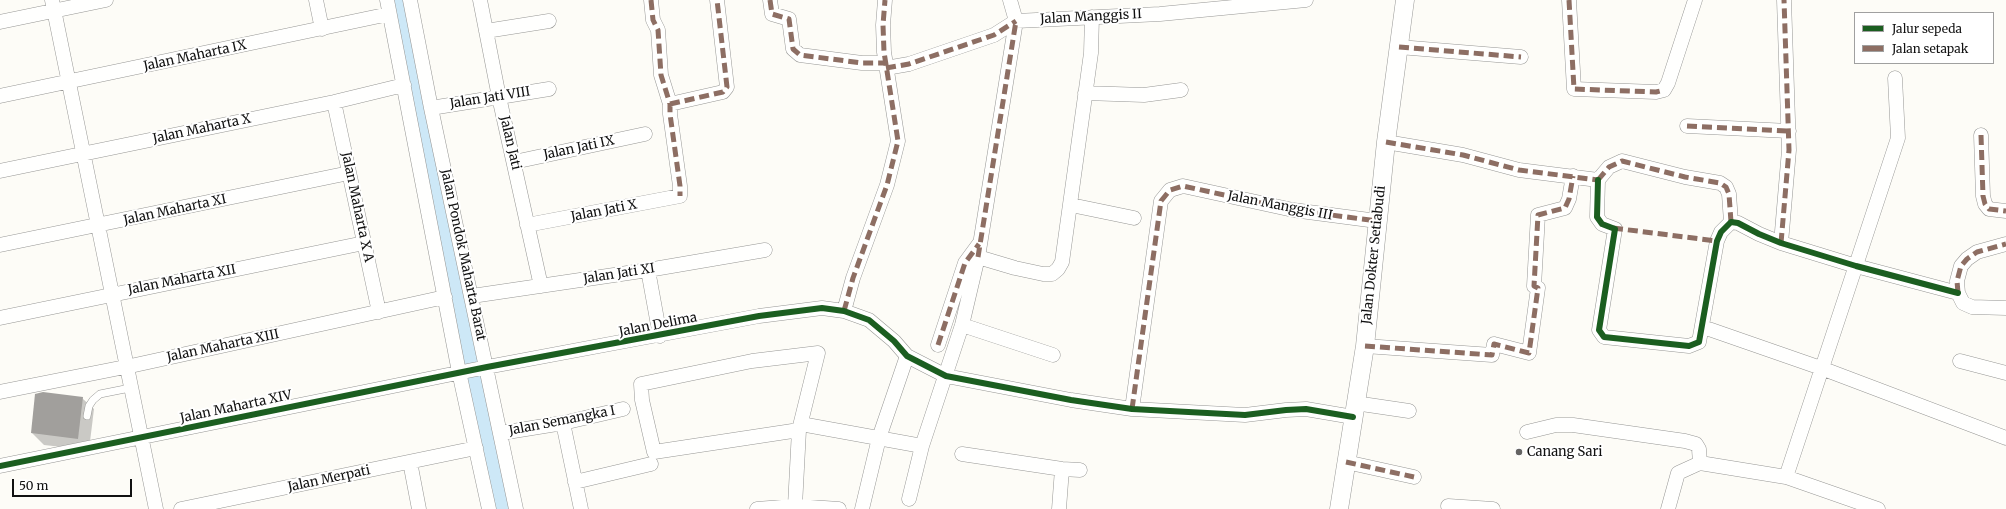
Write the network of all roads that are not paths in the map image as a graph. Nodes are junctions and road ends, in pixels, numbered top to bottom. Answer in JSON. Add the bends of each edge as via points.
{"nodes":[{"id":1,"x":106,"y":0,"type":"edge"},
{"id":2,"x":316,"y":0,"type":"edge"},
{"id":3,"x":387,"y":0,"type":"edge"},
{"id":4,"x":410,"y":0,"type":"edge"},
{"id":5,"x":480,"y":0,"type":"edge"},
{"id":6,"x":651,"y":0,"type":"edge"},
{"id":7,"x":717,"y":0,"type":"edge"},
{"id":8,"x":770,"y":0,"type":"edge"},
{"id":9,"x":885,"y":0,"type":"edge"},
{"id":10,"x":1010,"y":0,"type":"edge"},
{"id":11,"x":1306,"y":0,"type":"edge"},
{"id":12,"x":1405,"y":0,"type":"edge"},
{"id":13,"x":1569,"y":0,"type":"edge"},
{"id":14,"x":1696,"y":0,"type":"edge"},
{"id":15,"x":1784,"y":0,"type":"edge"},
{"id":16,"x":53,"y":5,"type":"edge"},
{"id":17,"x":390,"y":14,"type":"junction"},
{"id":18,"x":1092,"y":17,"type":"junction"},
{"id":19,"x":549,"y":21,"type":"dead end"},
{"id":20,"x":1016,"y":21,"type":"junction"},
{"id":21,"x":0,"y":22,"type":"edge"},
{"id":22,"x":322,"y":29,"type":"junction"},
{"id":23,"x":486,"y":31,"type":"junction"},
{"id":24,"x":1399,"y":47,"type":"junction"},
{"id":25,"x":1521,"y":57,"type":"dead end"},
{"id":26,"x":886,"y":66,"type":"junction"},
{"id":27,"x":1895,"y":78,"type":"dead end"},
{"id":28,"x":68,"y":83,"type":"junction"},
{"id":29,"x":404,"y":85,"type":"junction"},
{"id":30,"x":549,"y":89,"type":"dead end"},
{"id":31,"x":1181,"y":90,"type":"dead end"},
{"id":32,"x":1086,"y":93,"type":"junction"},
{"id":33,"x":0,"y":96,"type":"edge"},
{"id":34,"x":499,"y":97,"type":"junction"},
{"id":35,"x":334,"y":102,"type":"junction"},
{"id":36,"x":670,"y":104,"type":"junction"},
{"id":37,"x":431,"y":108,"type":"junction"},
{"id":38,"x":1687,"y":126,"type":"dead end"},
{"id":39,"x":1789,"y":131,"type":"junction"},
{"id":40,"x":645,"y":134,"type":"dead end"},
{"id":41,"x":1981,"y":135,"type":"dead end"},
{"id":42,"x":1386,"y":142,"type":"junction"},
{"id":43,"x":83,"y":154,"type":"junction"},
{"id":44,"x":514,"y":162,"type":"junction"},
{"id":45,"x":0,"y":171,"type":"edge"},
{"id":46,"x":349,"y":173,"type":"junction"},
{"id":47,"x":1573,"y":176,"type":"junction"},
{"id":48,"x":1598,"y":180,"type":"junction"},
{"id":49,"x":1071,"y":204,"type":"junction"},
{"id":50,"x":2006,"y":211,"type":"edge"},
{"id":51,"x":1134,"y":218,"type":"dead end"},
{"id":52,"x":1377,"y":221,"type":"junction"},
{"id":53,"x":1731,"y":222,"type":"junction"},
{"id":54,"x":98,"y":226,"type":"junction"},
{"id":55,"x":528,"y":226,"type":"junction"},
{"id":56,"x":981,"y":242,"type":"junction"},
{"id":57,"x":364,"y":243,"type":"junction"},
{"id":58,"x":1781,"y":243,"type":"junction"},
{"id":59,"x":2006,"y":244,"type":"edge"},
{"id":60,"x":0,"y":245,"type":"edge"},
{"id":61,"x":765,"y":250,"type":"dead end"},
{"id":62,"x":978,"y":257,"type":"junction"},
{"id":63,"x":1856,"y":266,"type":"junction"},
{"id":64,"x":648,"y":270,"type":"junction"},
{"id":65,"x":541,"y":286,"type":"junction"},
{"id":66,"x":1958,"y":293,"type":"junction"},
{"id":67,"x":112,"y":294,"type":"junction"},
{"id":68,"x":472,"y":296,"type":"junction"},
{"id":69,"x":445,"y":297,"type":"junction"},
{"id":70,"x":2006,"y":308,"type":"edge"},
{"id":71,"x":844,"y":311,"type":"junction"},
{"id":72,"x":379,"y":312,"type":"junction"},
{"id":73,"x":0,"y":318,"type":"edge"},
{"id":74,"x":962,"y":325,"type":"junction"},
{"id":75,"x":1703,"y":327,"type":"junction"},
{"id":76,"x":660,"y":336,"type":"junction"},
{"id":77,"x":938,"y":345,"type":"dead end"},
{"id":78,"x":1365,"y":346,"type":"junction"},
{"id":79,"x":1053,"y":355,"type":"dead end"},
{"id":80,"x":907,"y":356,"type":"junction"},
{"id":81,"x":1960,"y":361,"type":"dead end"},
{"id":82,"x":126,"y":366,"type":"junction"},
{"id":83,"x":1821,"y":368,"type":"junction"},
{"id":84,"x":472,"y":370,"type":"junction"},
{"id":85,"x":2006,"y":373,"type":"edge"},
{"id":86,"x":946,"y":376,"type":"junction"},
{"id":87,"x":130,"y":388,"type":"junction"},
{"id":88,"x":0,"y":392,"type":"edge"},
{"id":89,"x":623,"y":409,"type":"dead end"},
{"id":90,"x":1132,"y":409,"type":"junction"},
{"id":91,"x":1354,"y":410,"type":"junction"},
{"id":92,"x":1409,"y":411,"type":"dead end"},
{"id":93,"x":87,"y":416,"type":"dead end"},
{"id":94,"x":562,"y":423,"type":"junction"},
{"id":95,"x":800,"y":427,"type":"junction"},
{"id":96,"x":1527,"y":432,"type":"dead end"},
{"id":97,"x":501,"y":434,"type":"junction"},
{"id":98,"x":140,"y":437,"type":"junction"},
{"id":99,"x":880,"y":438,"type":"junction"},
{"id":100,"x":2006,"y":438,"type":"edge"},
{"id":101,"x":922,"y":446,"type":"junction"},
{"id":102,"x":476,"y":448,"type":"junction"},
{"id":103,"x":962,"y":454,"type":"dead end"},
{"id":104,"x":410,"y":462,"type":"junction"},
{"id":105,"x":1346,"y":462,"type":"junction"},
{"id":106,"x":1700,"y":463,"type":"junction"},
{"id":107,"x":652,"y":464,"type":"dead end"},
{"id":108,"x":0,"y":466,"type":"edge"},
{"id":109,"x":1062,"y":469,"type":"junction"},
{"id":110,"x":1080,"y":470,"type":"dead end"},
{"id":111,"x":1786,"y":477,"type":"junction"},
{"id":112,"x":1414,"y":478,"type":"dead end"},
{"id":113,"x":575,"y":482,"type":"junction"},
{"id":114,"x":909,"y":499,"type":"dead end"},
{"id":115,"x":795,"y":506,"type":"junction"},
{"id":116,"x":1448,"y":506,"type":"dead end"},
{"id":117,"x":156,"y":509,"type":"edge"},
{"id":118,"x":181,"y":509,"type":"edge"},
{"id":119,"x":419,"y":509,"type":"edge"},
{"id":120,"x":489,"y":509,"type":"edge"},
{"id":121,"x":516,"y":509,"type":"edge"},
{"id":122,"x":581,"y":509,"type":"edge"},
{"id":123,"x":757,"y":509,"type":"edge"},
{"id":124,"x":839,"y":509,"type":"edge"},
{"id":125,"x":862,"y":509,"type":"edge"},
{"id":126,"x":1059,"y":509,"type":"edge"},
{"id":127,"x":1339,"y":509,"type":"edge"},
{"id":128,"x":1493,"y":509,"type":"edge"},
{"id":129,"x":1668,"y":509,"type":"edge"},
{"id":130,"x":1878,"y":509,"type":"edge"}],
"edges":[{"from":1,"to":16,"type":"street"},
{"from":2,"to":22,"type":"street"},
{"from":3,"to":17,"type":"street","name":"Jalan Pondok Maharta Barat"},
{"from":4,"to":37,"type":"street","name":"Jalan Pondok Maharta Barat"},
{"from":5,"to":23,"type":"street","name":"Jalan Jati"},
{"from":6,"to":36,"type":"street","via":[[653,20],[658,30],[661,75]]},
{"from":7,"to":36,"type":"street","via":[[727,87],[723,92]]},
{"from":8,"to":26,"type":"street","name":"Jalan Manggis II","via":[[772,14],[790,19],[793,49],[800,55]]},
{"from":9,"to":26,"type":"street","via":[[883,26]]},
{"from":10,"to":20,"type":"street"},
{"from":11,"to":18,"type":"street","name":"Jalan Manggis II","via":[[1183,12]]},
{"from":12,"to":24,"type":"street","name":"Jalan Dokter Setiabudi"},
{"from":13,"to":14,"type":"street","via":[[1574,89],[1656,92],[1664,90],[1668,83]]},
{"from":15,"to":39,"type":"street"},
{"from":16,"to":21,"type":"street"},
{"from":16,"to":28,"type":"street"},
{"from":17,"to":22,"type":"street","name":"Jalan Maharta IX"},
{"from":17,"to":29,"type":"street","name":"Jalan Pondok Maharta Barat"},
{"from":18,"to":20,"type":"street","name":"Jalan Manggis II"},
{"from":18,"to":32,"type":"street"},
{"from":19,"to":23,"type":"street"},
{"from":20,"to":26,"type":"street","name":"Jalan Manggis II","via":[[994,35],[909,64]]},
{"from":20,"to":56,"type":"street"},
{"from":22,"to":28,"type":"street","name":"Jalan Maharta IX"},
{"from":23,"to":34,"type":"street","name":"Jalan Jati"},
{"from":24,"to":25,"type":"street"},
{"from":24,"to":42,"type":"street","name":"Jalan Dokter Setiabudi"},
{"from":26,"to":71,"type":"street","via":[[898,141],[887,185],[853,278]]},
{"from":27,"to":63,"type":"street","via":[[1898,138]]},
{"from":28,"to":33,"type":"street","name":"Jalan Maharta IX"},
{"from":28,"to":43,"type":"street"},
{"from":29,"to":35,"type":"street","name":"Jalan Maharta X"},
{"from":29,"to":69,"type":"street","name":"Jalan Pondok Maharta Barat"},
{"from":30,"to":34,"type":"street","name":"Jalan Jati VIII"},
{"from":31,"to":32,"type":"street","via":[[1144,95]]},
{"from":32,"to":49,"type":"street"},
{"from":34,"to":37,"type":"street","name":"Jalan Jati VIII"},
{"from":34,"to":44,"type":"street","name":"Jalan Jati"},
{"from":35,"to":43,"type":"street","name":"Jalan Maharta X"},
{"from":35,"to":46,"type":"street","name":"Jalan Maharta X A"},
{"from":36,"to":55,"type":"street","name":"Jalan Jati X","via":[[680,196]]},
{"from":37,"to":68,"type":"street","name":"Jalan Pondok Maharta Barat"},
{"from":38,"to":39,"type":"street"},
{"from":39,"to":58,"type":"street"},
{"from":40,"to":44,"type":"street","name":"Jalan Jati IX"},
{"from":41,"to":50,"type":"street","via":[[1985,204],[1988,209]]},
{"from":42,"to":47,"type":"street","via":[[1464,156],[1519,170]]},
{"from":42,"to":52,"type":"street","name":"Jalan Dokter Setiabudi"},
{"from":43,"to":45,"type":"street","name":"Jalan Maharta X"},
{"from":43,"to":54,"type":"street"},
{"from":44,"to":55,"type":"street","name":"Jalan Jati"},
{"from":46,"to":54,"type":"street","name":"Jalan Maharta XI"},
{"from":46,"to":57,"type":"street","name":"Jalan Maharta X A"},
{"from":47,"to":48,"type":"street"},
{"from":47,"to":78,"type":"street","via":[[1565,208],[1538,215],[1534,286],[1538,288],[1529,353],[1494,344],[1492,355]]},
{"from":48,"to":53,"type":"street","via":[[1610,167],[1622,161],[1685,177],[1720,182],[1729,194]]},
{"from":48,"to":75,"type":"street","via":[[1597,217],[1602,224],[1614,229],[1599,330],[1601,334],[1604,337],[1689,346],[1699,342]]},
{"from":49,"to":51,"type":"street"},
{"from":49,"to":62,"type":"street","via":[[1062,262],[1052,274],[1015,268]]},
{"from":52,"to":78,"type":"street","name":"Jalan Dokter Setiabudi"},
{"from":52,"to":90,"type":"street","name":"Jalan Manggis III","via":[[1278,207],[1183,186],[1170,190],[1161,201]]},
{"from":53,"to":58,"type":"street"},
{"from":53,"to":75,"type":"street","via":[[1723,228],[1717,241]]},
{"from":54,"to":60,"type":"street","name":"Jalan Maharta XI"},
{"from":54,"to":67,"type":"street"},
{"from":55,"to":65,"type":"street","name":"Jalan Jati"},
{"from":56,"to":62,"type":"street"},
{"from":56,"to":77,"type":"street","via":[[965,263]]},
{"from":57,"to":67,"type":"street","name":"Jalan Maharta XII"},
{"from":57,"to":72,"type":"street","name":"Jalan Maharta X A"},
{"from":58,"to":63,"type":"street"},
{"from":59,"to":66,"type":"street","via":[[1977,252],[1967,259],[1961,266],[1957,281]]},
{"from":61,"to":64,"type":"street","name":"Jalan Jati XI"},
{"from":62,"to":74,"type":"street"},
{"from":63,"to":66,"type":"street"},
{"from":63,"to":83,"type":"street"},
{"from":64,"to":65,"type":"street","name":"Jalan Jati XI"},
{"from":64,"to":76,"type":"street"},
{"from":65,"to":68,"type":"street","name":"Jalan Jati XI"},
{"from":66,"to":70,"type":"street","via":[[1963,303],[1972,307]]},
{"from":67,"to":73,"type":"street","name":"Jalan Maharta XII"},
{"from":67,"to":82,"type":"street"},
{"from":68,"to":84,"type":"street","name":"Jalan Pondok Maharta Barat"},
{"from":69,"to":72,"type":"street","name":"Jalan Maharta XIII"},
{"from":69,"to":84,"type":"street","name":"Jalan Pondok Maharta Barat"},
{"from":71,"to":76,"type":"street","name":"Jalan Delima","via":[[822,308],[797,310]]},
{"from":71,"to":80,"type":"street","name":"Jalan Delima","via":[[869,320]]},
{"from":72,"to":82,"type":"street","name":"Jalan Maharta XIII"},
{"from":74,"to":79,"type":"street"},
{"from":74,"to":86,"type":"street"},
{"from":75,"to":83,"type":"street"},
{"from":76,"to":84,"type":"street","name":"Jalan Delima"},
{"from":78,"to":91,"type":"street","name":"Jalan Dokter Setiabudi"},
{"from":80,"to":86,"type":"street"},
{"from":80,"to":99,"type":"street"},
{"from":81,"to":85,"type":"street"},
{"from":82,"to":87,"type":"street"},
{"from":82,"to":88,"type":"street","name":"Jalan Maharta XIII"},
{"from":83,"to":100,"type":"street"},
{"from":83,"to":111,"type":"street"},
{"from":84,"to":97,"type":"street","name":"Jalan Pondok Maharta Barat"},
{"from":84,"to":98,"type":"street","name":"Jalan Maharta XIV"},
{"from":84,"to":102,"type":"street","name":"Jalan Pondok Maharta Barat"},
{"from":86,"to":90,"type":"street"},
{"from":86,"to":101,"type":"street"},
{"from":87,"to":93,"type":"lane","via":[[100,394],[89,406]]},
{"from":87,"to":98,"type":"street"},
{"from":89,"to":94,"type":"street","name":"Jalan Semangka I"},
{"from":90,"to":91,"type":"street","via":[[1245,415],[1306,409]]},
{"from":91,"to":92,"type":"street"},
{"from":91,"to":105,"type":"street","name":"Jalan Dokter Setiabudi"},
{"from":94,"to":97,"type":"street","name":"Jalan Semangka I"},
{"from":94,"to":113,"type":"street"},
{"from":95,"to":95,"type":"street","via":[[818,353],[752,360],[641,384],[642,400],[654,452]]},
{"from":95,"to":99,"type":"street"},
{"from":95,"to":115,"type":"street"},
{"from":96,"to":106,"type":"street","via":[[1556,425],[1573,425],[1685,441],[1696,444]]},
{"from":97,"to":121,"type":"street","name":"Jalan Pondok Maharta Barat"},
{"from":98,"to":108,"type":"street","name":"Jalan Maharta XIV"},
{"from":98,"to":117,"type":"street"},
{"from":99,"to":101,"type":"street"},
{"from":99,"to":125,"type":"street"},
{"from":101,"to":114,"type":"street"},
{"from":102,"to":104,"type":"street","name":"Jalan Merpati"},
{"from":102,"to":120,"type":"street","name":"Jalan Pondok Maharta Barat"},
{"from":103,"to":109,"type":"street"},
{"from":104,"to":118,"type":"street","name":"Jalan Merpati"},
{"from":104,"to":119,"type":"street"},
{"from":105,"to":112,"type":"street"},
{"from":105,"to":127,"type":"street","name":"Jalan Dokter Setiabudi"},
{"from":106,"to":111,"type":"street"},
{"from":106,"to":129,"type":"street","via":[[1678,473]]},
{"from":107,"to":113,"type":"street"},
{"from":109,"to":110,"type":"street"},
{"from":109,"to":126,"type":"street"},
{"from":111,"to":130,"type":"street"},
{"from":113,"to":122,"type":"street"},
{"from":115,"to":123,"type":"street"},
{"from":115,"to":124,"type":"street"},
{"from":116,"to":128,"type":"street"}]}
